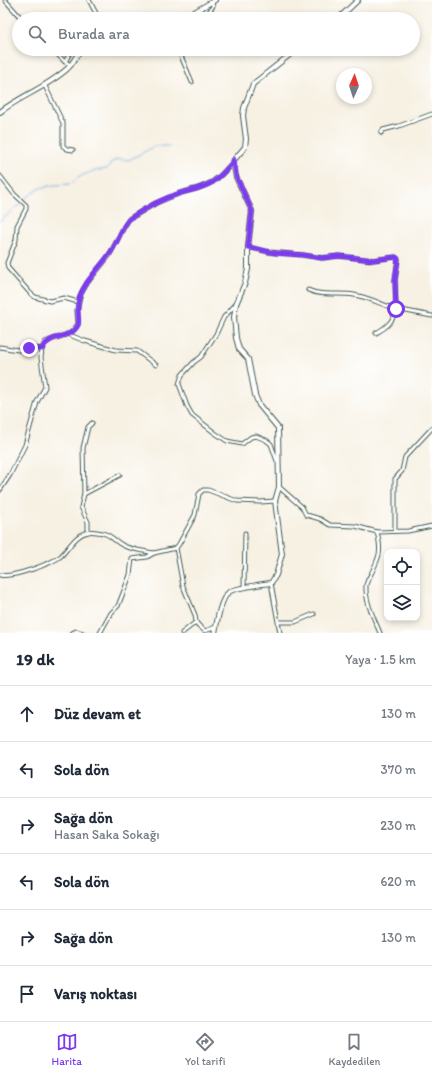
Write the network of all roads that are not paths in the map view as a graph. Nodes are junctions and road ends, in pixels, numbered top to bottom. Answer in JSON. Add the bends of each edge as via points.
{"nodes":[{"id":1,"x":5,"y":0,"type":"edge"},
{"id":2,"x":89,"y":0,"type":"edge"},
{"id":3,"x":358,"y":0,"type":"edge"},
{"id":4,"x":213,"y":1,"type":"edge"},
{"id":5,"x":16,"y":12,"type":"edge"},
{"id":6,"x":95,"y":12,"type":"edge"},
{"id":7,"x":194,"y":12,"type":"edge"},
{"id":8,"x":209,"y":12,"type":"edge"},
{"id":9,"x":345,"y":12,"type":"edge"},
{"id":10,"x":60,"y":56,"type":"edge"},
{"id":11,"x":69,"y":56,"type":"edge"},
{"id":12,"x":77,"y":56,"type":"edge"},
{"id":13,"x":181,"y":56,"type":"edge"},
{"id":14,"x":288,"y":56,"type":"edge"},
{"id":15,"x":66,"y":62,"type":"junction"},
{"id":16,"x":71,"y":65,"type":"junction"},
{"id":17,"x":192,"y":82,"type":"dead end"},
{"id":18,"x":45,"y":86,"type":"junction"},
{"id":19,"x":0,"y":112,"type":"edge"},
{"id":20,"x":432,"y":114,"type":"edge"},
{"id":21,"x":381,"y":133,"type":"dead end"},
{"id":22,"x":73,"y":150,"type":"dead end"},
{"id":23,"x":234,"y":160,"type":"junction"},
{"id":24,"x":0,"y":176,"type":"edge"},
{"id":25,"x":248,"y":247,"type":"junction"},
{"id":26,"x":308,"y":290,"type":"dead end"},
{"id":27,"x":78,"y":302,"type":"junction"},
{"id":28,"x":236,"y":304,"type":"junction"},
{"id":29,"x":396,"y":309,"type":"junction"},
{"id":30,"x":432,"y":316,"type":"edge"},
{"id":31,"x":376,"y":333,"type":"dead end"},
{"id":32,"x":68,"y":334,"type":"junction"},
{"id":33,"x":0,"y":348,"type":"edge"},
{"id":34,"x":42,"y":349,"type":"junction"},
{"id":35,"x":156,"y":365,"type":"dead end"},
{"id":36,"x":92,"y":423,"type":"dead end"},
{"id":37,"x":432,"y":428,"type":"edge"},
{"id":38,"x":278,"y":462,"type":"junction"},
{"id":39,"x":120,"y":475,"type":"dead end"},
{"id":40,"x":279,"y":487,"type":"junction"},
{"id":41,"x":0,"y":490,"type":"edge"},
{"id":42,"x":84,"y":494,"type":"junction"},
{"id":43,"x":275,"y":500,"type":"junction"},
{"id":44,"x":432,"y":526,"type":"edge"},
{"id":45,"x":88,"y":532,"type":"junction"},
{"id":46,"x":377,"y":532,"type":"junction"},
{"id":47,"x":395,"y":532,"type":"junction"},
{"id":48,"x":245,"y":533,"type":"dead end"},
{"id":49,"x":176,"y":548,"type":"junction"},
{"id":50,"x":154,"y":553,"type":"junction"},
{"id":51,"x":0,"y":575,"type":"edge"},
{"id":52,"x":271,"y":583,"type":"junction"},
{"id":53,"x":244,"y":588,"type":"junction"},
{"id":54,"x":314,"y":614,"type":"dead end"},
{"id":55,"x":196,"y":622,"type":"junction"},
{"id":56,"x":279,"y":622,"type":"junction"},
{"id":57,"x":216,"y":627,"type":"junction"},
{"id":58,"x":72,"y":633,"type":"edge"},
{"id":59,"x":83,"y":633,"type":"edge"},
{"id":60,"x":100,"y":633,"type":"edge"},
{"id":61,"x":182,"y":633,"type":"edge"},
{"id":62,"x":215,"y":633,"type":"edge"},
{"id":63,"x":280,"y":633,"type":"edge"},
{"id":64,"x":380,"y":633,"type":"edge"}],
"edges":[{"from":1,"to":5,"type":"street"},
{"from":2,"to":6,"type":"street"},
{"from":3,"to":9,"type":"street"},
{"from":4,"to":7,"type":"street"},
{"from":4,"to":8,"type":"street"},
{"from":10,"to":15,"type":"street"},
{"from":11,"to":15,"type":"street"},
{"from":12,"to":16,"type":"street"},
{"from":13,"to":17,"type":"street"},
{"from":14,"to":23,"type":"street","via":[[253,84],[244,108],[245,147]]},
{"from":15,"to":16,"type":"street"},
{"from":16,"to":18,"type":"street"},
{"from":18,"to":19,"type":"street"},
{"from":18,"to":22,"type":"street","via":[[63,123],[63,146],[67,150]]},
{"from":20,"to":21,"type":"street","via":[[383,130]]},
{"from":23,"to":25,"type":"street","via":[[236,176],[252,211]]},
{"from":23,"to":27,"type":"street","via":[[212,182],[156,203],[132,217],[109,256],[83,289]]},
{"from":24,"to":27,"type":"street","via":[[26,205],[17,226],[16,240],[7,263],[8,268],[35,297],[50,301],[64,298]]},
{"from":25,"to":28,"type":"street","via":[[248,269]]},
{"from":25,"to":29,"type":"street","via":[[322,258],[339,256],[373,260],[396,257]]},
{"from":26,"to":29,"type":"street","via":[[321,294],[358,295]]},
{"from":27,"to":32,"type":"street","via":[[78,324]]},
{"from":28,"to":38,"type":"street","via":[[236,338],[248,359],[259,405],[278,428]]},
{"from":28,"to":38,"type":"street","via":[[224,317],[201,357],[182,375],[180,384],[192,414],[215,433],[232,443],[242,444],[256,436],[266,440],[271,444]]},
{"from":29,"to":30,"type":"street"},
{"from":29,"to":31,"type":"street","via":[[390,324]]},
{"from":32,"to":34,"type":"street","via":[[45,342]]},
{"from":32,"to":35,"type":"street","via":[[116,350],[136,351]]},
{"from":33,"to":34,"type":"street"},
{"from":34,"to":41,"type":"street","via":[[45,387],[37,402],[25,445]]},
{"from":36,"to":42,"type":"street","via":[[88,427],[83,448]]},
{"from":37,"to":47,"type":"street","via":[[405,458],[402,471],[395,479]]},
{"from":38,"to":40,"type":"street"},
{"from":39,"to":42,"type":"street"},
{"from":40,"to":43,"type":"street"},
{"from":40,"to":46,"type":"street","via":[[302,507],[306,515],[320,519],[330,526],[355,526]]},
{"from":42,"to":45,"type":"street","via":[[82,507],[88,522]]},
{"from":43,"to":49,"type":"street","via":[[237,501],[203,490],[199,494],[195,515]]},
{"from":43,"to":52,"type":"street","via":[[282,554]]},
{"from":44,"to":47,"type":"street"},
{"from":45,"to":50,"type":"street","via":[[110,535],[124,546]]},
{"from":45,"to":51,"type":"street","via":[[79,536],[60,557],[48,563],[17,574]]},
{"from":46,"to":47,"type":"street"},
{"from":46,"to":64,"type":"street","via":[[381,545],[380,555],[366,583],[366,592]]},
{"from":48,"to":53,"type":"street"},
{"from":49,"to":50,"type":"street"},
{"from":49,"to":55,"type":"street","via":[[183,586]]},
{"from":50,"to":60,"type":"street","via":[[147,557],[132,559],[130,574],[118,606]]},
{"from":52,"to":53,"type":"street"},
{"from":52,"to":56,"type":"street"},
{"from":53,"to":57,"type":"street","via":[[230,591],[224,597]]},
{"from":54,"to":56,"type":"street","via":[[295,622]]},
{"from":55,"to":57,"type":"street","via":[[205,631]]},
{"from":55,"to":61,"type":"street"},
{"from":56,"to":63,"type":"street"},
{"from":57,"to":62,"type":"street"},
{"from":58,"to":59,"type":"street"}]}
